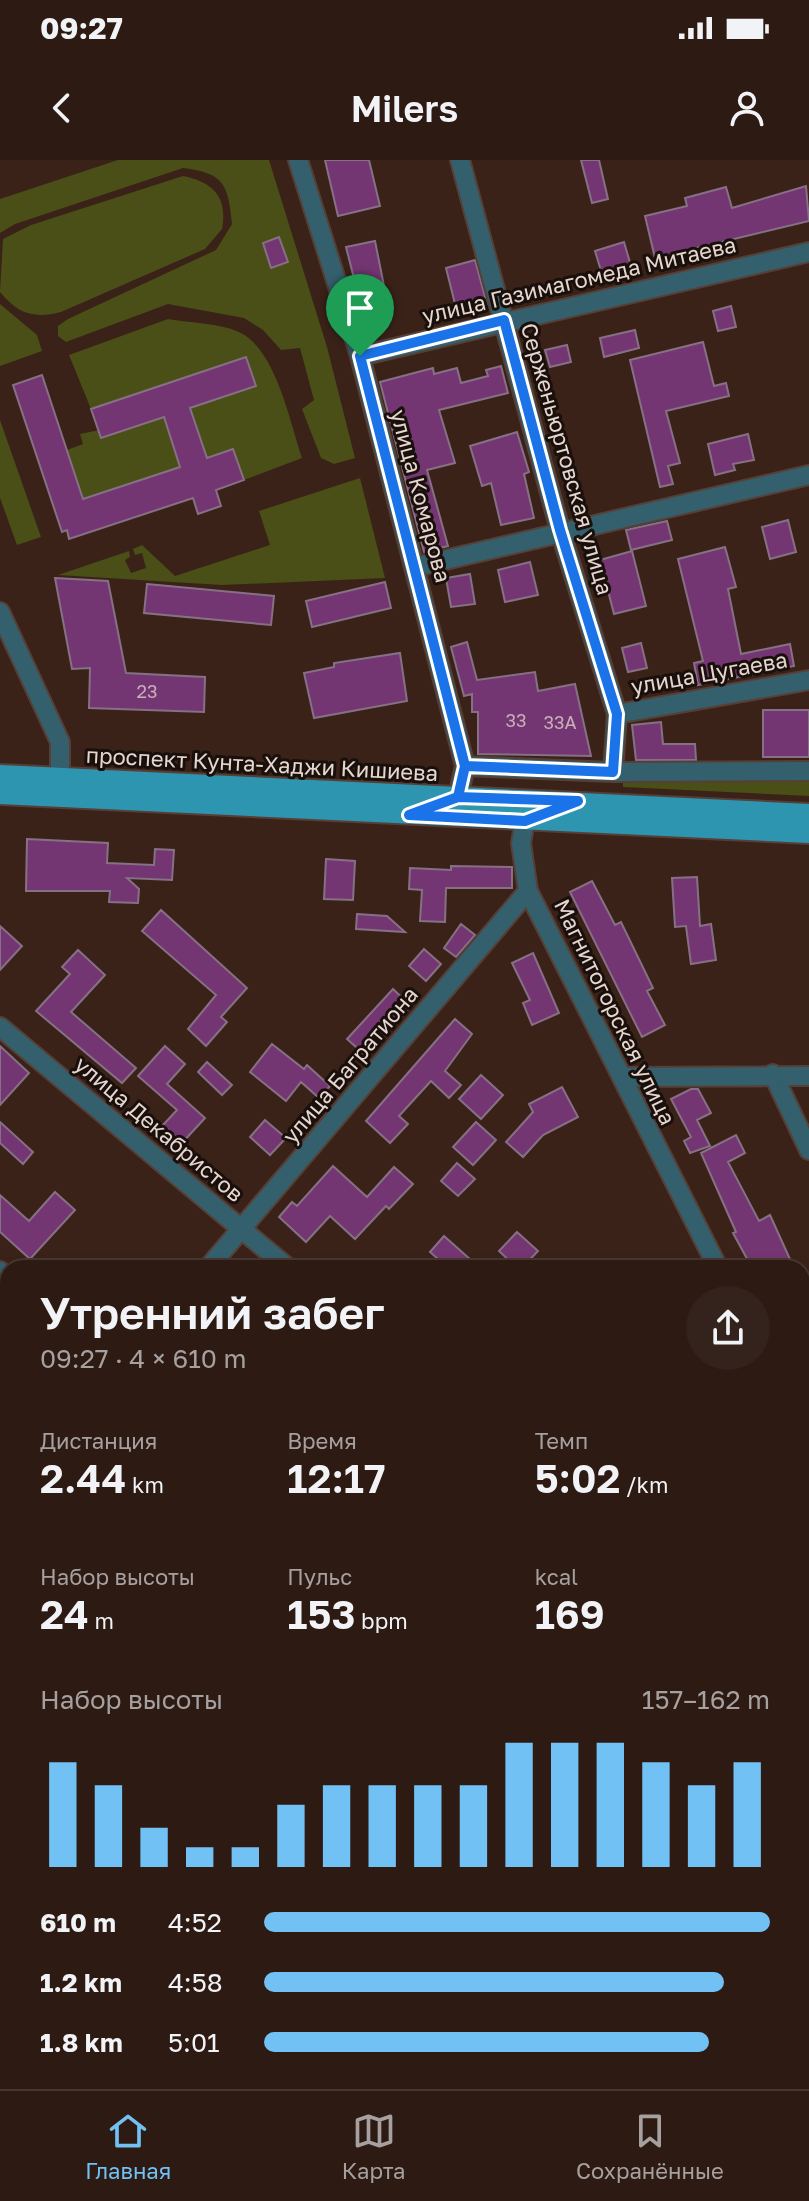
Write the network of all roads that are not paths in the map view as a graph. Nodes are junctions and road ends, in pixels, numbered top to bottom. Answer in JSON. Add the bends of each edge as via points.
{"nodes":[{"id":1,"x":298,"y":160,"type":"edge"},
{"id":2,"x":460,"y":160,"type":"edge"},
{"id":3,"x":809,"y":252,"type":"edge"},
{"id":4,"x":504,"y":320,"type":"junction"},
{"id":5,"x":360,"y":356,"type":"junction"},
{"id":6,"x":809,"y":475,"type":"edge"},
{"id":7,"x":560,"y":530,"type":"junction"},
{"id":8,"x":415,"y":567,"type":"junction"},
{"id":9,"x":0,"y":612,"type":"edge"},
{"id":10,"x":809,"y":680,"type":"edge"},
{"id":11,"x":617,"y":714,"type":"junction"},
{"id":12,"x":465,"y":766,"type":"junction"},
{"id":13,"x":809,"y":771,"type":"edge"},
{"id":14,"x":613,"y":772,"type":"junction"},
{"id":15,"x":0,"y":775,"type":"edge"},
{"id":16,"x":60,"y":788,"type":"junction"},
{"id":17,"x":0,"y":794,"type":"edge"},
{"id":18,"x":458,"y":797,"type":"junction"},
{"id":19,"x":578,"y":801,"type":"junction"},
{"id":20,"x":809,"y":814,"type":"edge"},
{"id":21,"x":409,"y":815,"type":"junction"},
{"id":22,"x":525,"y":821,"type":"junction"},
{"id":23,"x":809,"y":833,"type":"edge"},
{"id":24,"x":528,"y":891,"type":"junction"},
{"id":25,"x":0,"y":1027,"type":"edge"},
{"id":26,"x":773,"y":1074,"type":"junction"},
{"id":27,"x":809,"y":1076,"type":"edge"},
{"id":28,"x":625,"y":1077,"type":"junction"},
{"id":29,"x":809,"y":1150,"type":"edge"},
{"id":30,"x":242,"y":1229,"type":"junction"},
{"id":31,"x":215,"y":1260,"type":"edge"},
{"id":32,"x":279,"y":1260,"type":"edge"},
{"id":33,"x":714,"y":1260,"type":"edge"}],
"edges":[{"from":1,"to":5,"type":"street","name":"улица Комарова"},
{"from":2,"to":4,"type":"street","name":"Серженьюртовская улица"},
{"from":3,"to":4,"type":"street","name":"улица Газимагомеда Митаева"},
{"from":4,"to":5,"type":"street","name":"улица Газимагомеда Митаева"},
{"from":4,"to":7,"type":"street","name":"Серженьюртовская улица"},
{"from":5,"to":8,"type":"street","name":"улица Комарова"},
{"from":6,"to":7,"type":"street"},
{"from":7,"to":8,"type":"street"},
{"from":7,"to":11,"type":"street","name":"Серженьюртовская улица"},
{"from":8,"to":12,"type":"street","name":"улица Комарова"},
{"from":9,"to":16,"type":"street","via":[[60,742]]},
{"from":10,"to":11,"type":"street","name":"улица Цугаева"},
{"from":11,"to":14,"type":"street","name":"Серженьюртовская улица"},
{"from":12,"to":14,"type":"street"},
{"from":12,"to":18,"type":"street","name":"улица Комарова"},
{"from":13,"to":14,"type":"street"},
{"from":15,"to":16,"type":"main road","name":"проспект Кунта-Хаджи Кишиева"},
{"from":16,"to":17,"type":"main road","name":"проспект Кунта-Хаджи Кишиева"},
{"from":16,"to":18,"type":"main road","name":"проспект Кунта-Хаджи Кишиева"},
{"from":16,"to":21,"type":"main road","name":"проспект Кунта-Хаджи Кишиева"},
{"from":18,"to":19,"type":"main road","name":"проспект Кунта-Хаджи Кишиева"},
{"from":18,"to":21,"type":"street"},
{"from":19,"to":20,"type":"main road","name":"проспект Кунта-Хаджи Кишиева"},
{"from":19,"to":22,"type":"street"},
{"from":21,"to":22,"type":"main road","name":"проспект Кунта-Хаджи Кишиева"},
{"from":22,"to":23,"type":"main road","name":"проспект Кунта-Хаджи Кишиева"},
{"from":22,"to":24,"type":"street","name":"Магнитогорская улица","via":[[521,843]]},
{"from":24,"to":28,"type":"street","name":"Магнитогорская улица"},
{"from":24,"to":30,"type":"street","name":"улица Багратиона"},
{"from":25,"to":30,"type":"street","name":"улица Декабристов"},
{"from":26,"to":27,"type":"street"},
{"from":26,"to":28,"type":"street"},
{"from":26,"to":29,"type":"street"},
{"from":28,"to":33,"type":"street","name":"Магнитогорская улица"},
{"from":30,"to":31,"type":"street","name":"улица Багратиона"},
{"from":30,"to":32,"type":"street","name":"улица Декабристов"}]}
